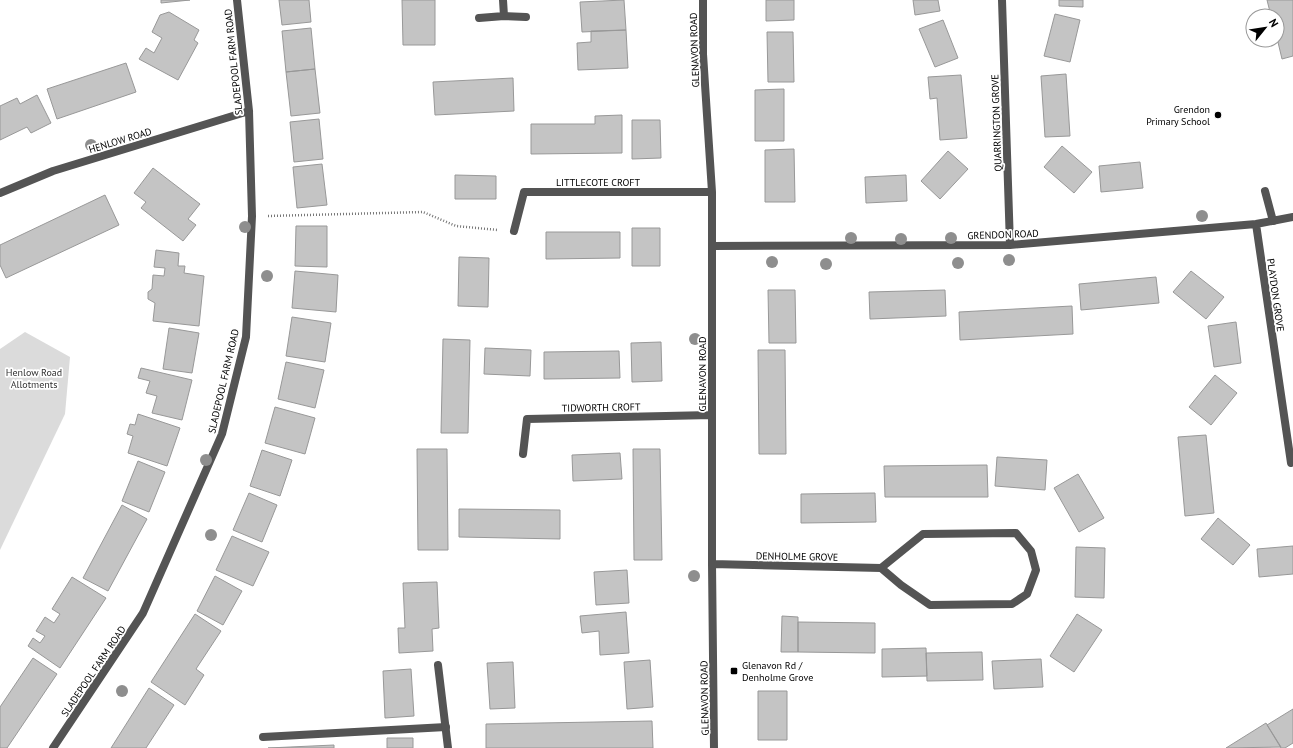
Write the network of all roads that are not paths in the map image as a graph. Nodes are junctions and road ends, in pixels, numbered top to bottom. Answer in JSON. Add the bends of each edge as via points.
{"nodes":[{"id":1,"x":237,"y":0,"type":"edge"},
{"id":2,"x":504,"y":0,"type":"edge"},
{"id":3,"x":703,"y":0,"type":"edge"},
{"id":4,"x":1002,"y":0,"type":"edge"},
{"id":5,"x":504,"y":16,"type":"junction"},
{"id":6,"x":526,"y":17,"type":"dead end"},
{"id":7,"x":479,"y":18,"type":"dead end"},
{"id":8,"x":249,"y":111,"type":"junction"},
{"id":9,"x":1265,"y":191,"type":"dead end"},
{"id":10,"x":712,"y":192,"type":"junction"},
{"id":11,"x":0,"y":193,"type":"edge"},
{"id":12,"x":1293,"y":217,"type":"edge"},
{"id":13,"x":1273,"y":221,"type":"junction"},
{"id":14,"x":1256,"y":224,"type":"junction"},
{"id":15,"x":514,"y":231,"type":"road end"},
{"id":16,"x":1010,"y":245,"type":"junction"},
{"id":17,"x":712,"y":246,"type":"junction"},
{"id":18,"x":712,"y":415,"type":"junction"},
{"id":19,"x":522,"y":454,"type":"dead end"},
{"id":20,"x":1291,"y":463,"type":"dead end"},
{"id":21,"x":712,"y":564,"type":"junction"},
{"id":22,"x":881,"y":568,"type":"junction"},
{"id":23,"x":438,"y":665,"type":"dead end"},
{"id":24,"x":446,"y":727,"type":"junction"},
{"id":25,"x":263,"y":737,"type":"dead end"},
{"id":26,"x":53,"y":748,"type":"edge"},
{"id":27,"x":448,"y":748,"type":"edge"},
{"id":28,"x":714,"y":748,"type":"edge"}],
"edges":[{"from":1,"to":8,"type":"street","name":"SLADEPOOL FARM ROAD"},
{"from":2,"to":5,"type":"street"},
{"from":3,"to":10,"type":"street","name":"GLENAVON ROAD","via":[[703,54]]},
{"from":4,"to":16,"type":"street","name":"QUARRINGTON GROVE"},
{"from":5,"to":6,"type":"street"},
{"from":5,"to":7,"type":"street"},
{"from":8,"to":11,"type":"street","name":"HENLOW ROAD","via":[[53,171]]},
{"from":8,"to":26,"type":"street","name":"SLADEPOOL FARM ROAD","via":[[252,216],[246,337],[222,434],[143,614]]},
{"from":9,"to":13,"type":"street"},
{"from":10,"to":15,"type":"street","name":"LITTLECOTE CROFT","via":[[524,192]]},
{"from":10,"to":17,"type":"street","name":"GLENAVON ROAD"},
{"from":12,"to":13,"type":"street","name":"GRENDON ROAD"},
{"from":13,"to":14,"type":"street","name":"GRENDON ROAD"},
{"from":14,"to":16,"type":"street","name":"GRENDON ROAD"},
{"from":14,"to":20,"type":"street","name":"PLAYDON GROVE"},
{"from":16,"to":17,"type":"street","name":"GRENDON ROAD"},
{"from":17,"to":18,"type":"street","name":"GLENAVON ROAD"},
{"from":18,"to":19,"type":"street","name":"TIDWORTH CROFT","via":[[527,419]]},
{"from":18,"to":21,"type":"street","name":"GLENAVON ROAD"},
{"from":21,"to":22,"type":"street","name":"DENHOLME GROVE"},
{"from":21,"to":28,"type":"street","name":"GLENAVON ROAD"},
{"from":22,"to":22,"type":"street","via":[[923,534],[1016,533],[1031,551],[1036,570],[1027,594],[1012,604],[930,605]]},
{"from":23,"to":24,"type":"street"},
{"from":24,"to":25,"type":"street"},
{"from":24,"to":27,"type":"street"}]}
